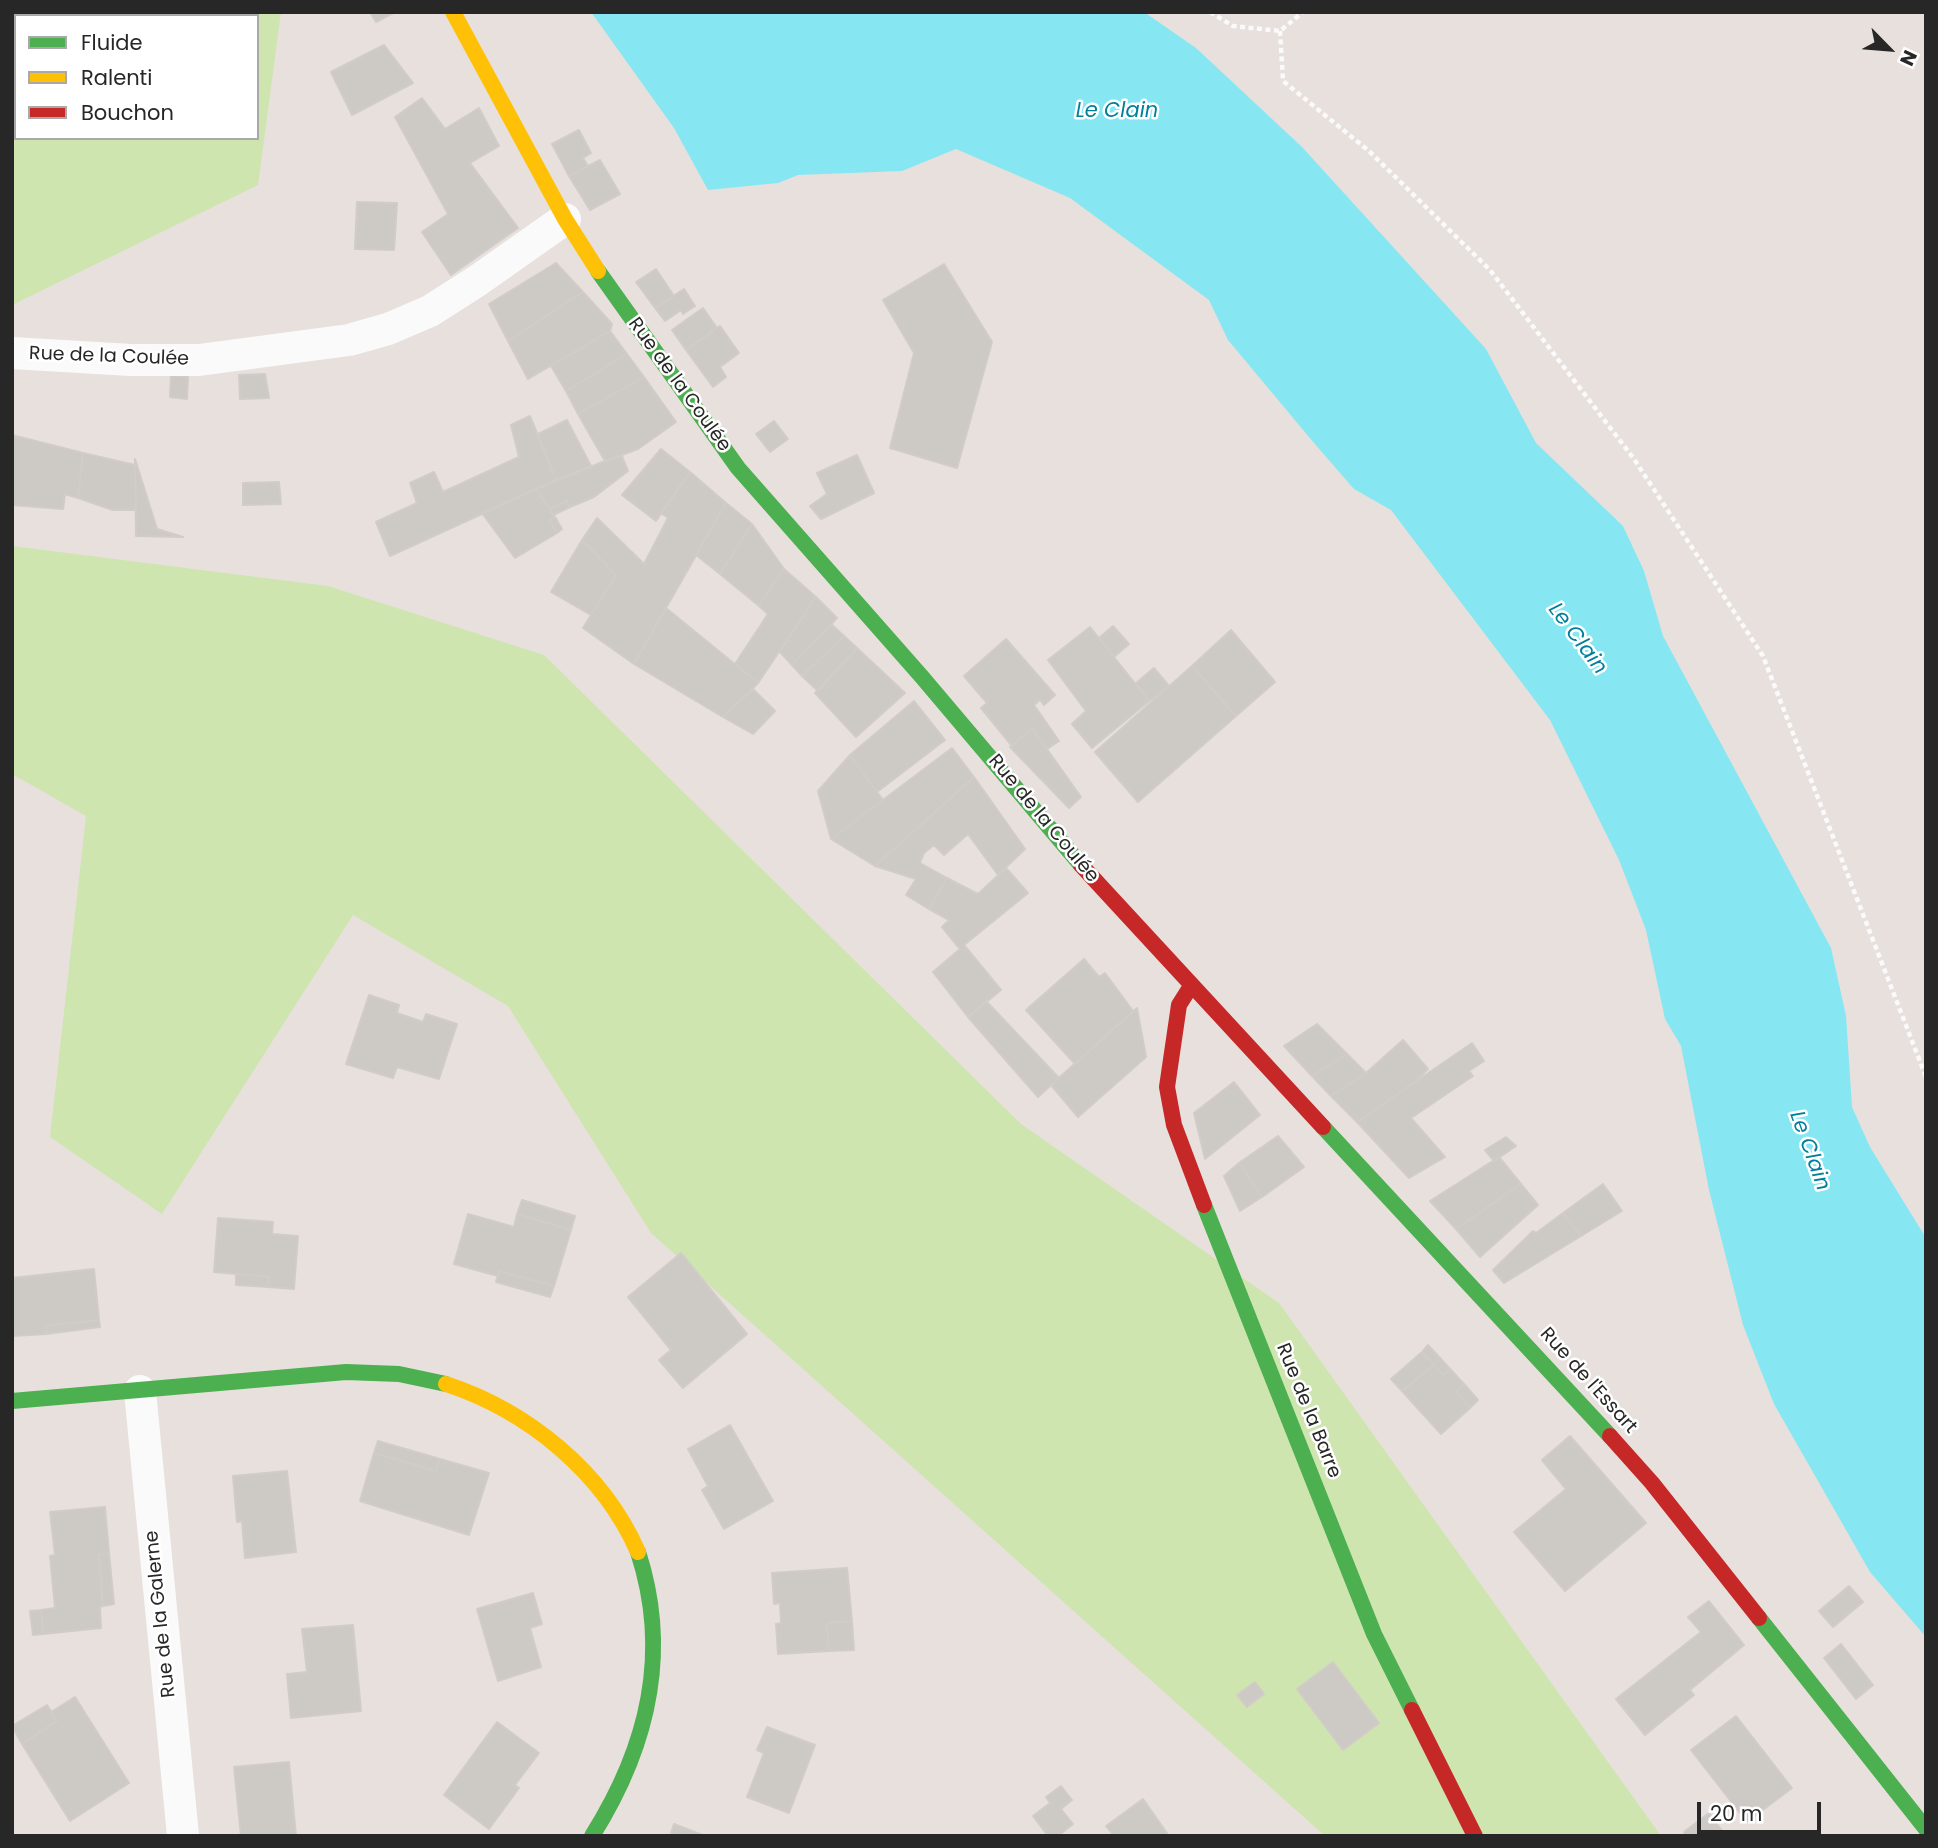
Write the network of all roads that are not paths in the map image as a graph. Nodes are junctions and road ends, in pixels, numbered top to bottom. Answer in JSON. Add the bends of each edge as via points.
{"nodes":[{"id":1,"x":453,"y":12,"type":"edge"},
{"id":2,"x":565,"y":219,"type":"junction"},
{"id":3,"x":12,"y":353,"type":"edge"},
{"id":4,"x":1191,"y":986,"type":"junction"},
{"id":5,"x":139,"y":1391,"type":"junction"},
{"id":6,"x":12,"y":1401,"type":"edge"},
{"id":7,"x":1926,"y":1829,"type":"edge"},
{"id":8,"x":183,"y":1836,"type":"edge"},
{"id":9,"x":592,"y":1836,"type":"edge"},
{"id":10,"x":1475,"y":1836,"type":"edge"}],
"edges":[{"from":1,"to":2,"type":"main road"},
{"from":2,"to":3,"type":"street","name":"Rue de la Coulée","via":[[430,312],[349,340],[199,360]]},
{"from":2,"to":4,"type":"main road","name":"Rue de la Coulée","via":[[738,467]]},
{"from":4,"to":7,"type":"main road","name":"Rue de l'Essart","via":[[1652,1483]]},
{"from":4,"to":10,"type":"main road","name":"Rue de la Barre","via":[[1179,1006],[1173,1034],[1167,1087],[1174,1125],[1374,1634]]},
{"from":5,"to":6,"type":"main road"},
{"from":5,"to":8,"type":"street","name":"Rue de la Galerne"},
{"from":5,"to":9,"type":"main road","via":[[346,1372],[411,1375],[485,1400],[563,1451],[597,1485],[625,1524],[640,1556],[654,1639],[637,1747]]}]}
